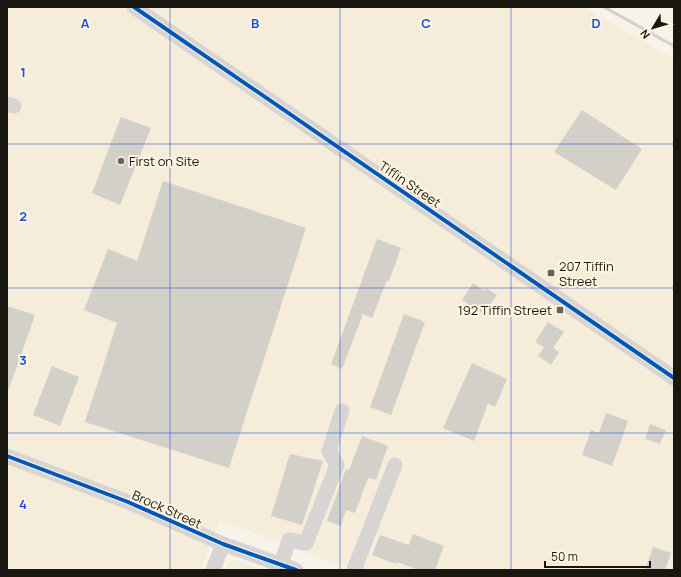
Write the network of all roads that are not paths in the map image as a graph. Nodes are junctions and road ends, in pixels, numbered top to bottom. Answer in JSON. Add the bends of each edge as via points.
{"nodes":[{"id":1,"x":134,"y":7,"type":"edge"},
{"id":2,"x":674,"y":378,"type":"edge"},
{"id":3,"x":342,"y":411,"type":"dead end"},
{"id":4,"x":7,"y":456,"type":"edge"},
{"id":5,"x":395,"y":465,"type":"dead end"},
{"id":6,"x":223,"y":544,"type":"junction"},
{"id":7,"x":281,"y":564,"type":"junction"},
{"id":8,"x":213,"y":570,"type":"edge"},
{"id":9,"x":296,"y":570,"type":"edge"},
{"id":10,"x":354,"y":570,"type":"edge"}],
"edges":[{"from":1,"to":2,"type":"street","name":"Tiffin Street"},
{"from":3,"to":7,"type":"street","via":[[329,451],[337,465],[306,543],[290,540]]},
{"from":4,"to":6,"type":"street","name":"Brock Street","via":[[128,502]]},
{"from":5,"to":10,"type":"street"},
{"from":6,"to":7,"type":"street","name":"Brock Street"},
{"from":6,"to":8,"type":"street"},
{"from":7,"to":9,"type":"street","name":"Brock Street"}]}
